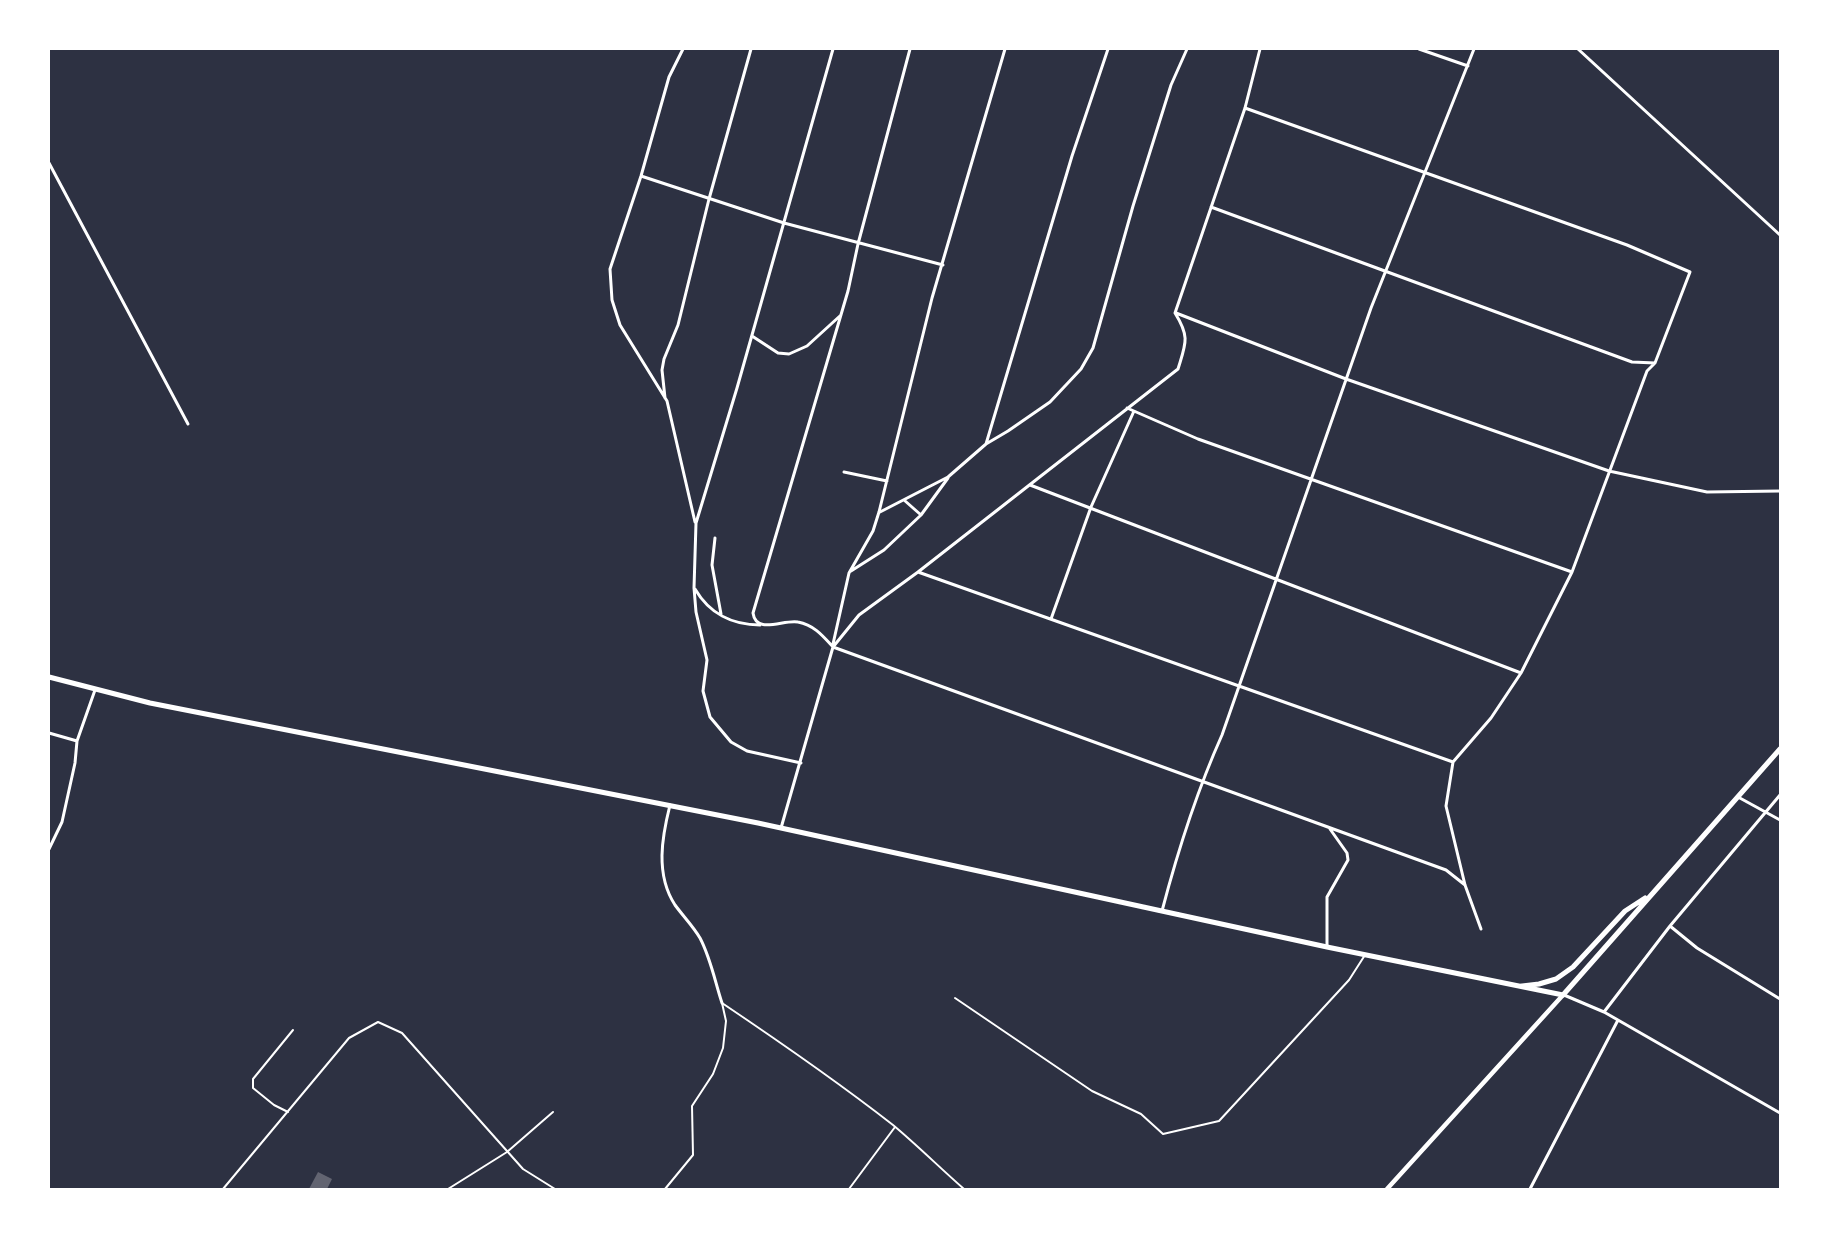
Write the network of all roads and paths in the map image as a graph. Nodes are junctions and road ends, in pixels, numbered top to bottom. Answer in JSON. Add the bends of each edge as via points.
{"nodes":[{"id":1,"x":683,"y":49,"type":"edge"},
{"id":2,"x":750,"y":49,"type":"edge"},
{"id":3,"x":833,"y":49,"type":"edge"},
{"id":4,"x":910,"y":49,"type":"edge"},
{"id":5,"x":1005,"y":49,"type":"edge"},
{"id":6,"x":1108,"y":49,"type":"edge"},
{"id":7,"x":1187,"y":49,"type":"edge"},
{"id":8,"x":1260,"y":49,"type":"edge"},
{"id":9,"x":1419,"y":49,"type":"edge"},
{"id":10,"x":1474,"y":49,"type":"edge"},
{"id":11,"x":1578,"y":49,"type":"edge"},
{"id":12,"x":1468,"y":65,"type":"junction"},
{"id":13,"x":1245,"y":108,"type":"junction"},
{"id":14,"x":49,"y":163,"type":"edge"},
{"id":15,"x":1426,"y":172,"type":"junction"},
{"id":16,"x":641,"y":176,"type":"junction"},
{"id":17,"x":709,"y":199,"type":"junction"},
{"id":18,"x":1211,"y":206,"type":"junction"},
{"id":19,"x":784,"y":223,"type":"junction"},
{"id":20,"x":1780,"y":236,"type":"edge"},
{"id":21,"x":858,"y":244,"type":"junction"},
{"id":22,"x":943,"y":265,"type":"junction"},
{"id":23,"x":1388,"y":271,"type":"junction"},
{"id":24,"x":1175,"y":313,"type":"junction"},
{"id":25,"x":841,"y":314,"type":"junction"},
{"id":26,"x":752,"y":336,"type":"junction"},
{"id":27,"x":1654,"y":363,"type":"junction"},
{"id":28,"x":1346,"y":379,"type":"junction"},
{"id":29,"x":665,"y":399,"type":"junction"},
{"id":30,"x":1126,"y":408,"type":"junction"},
{"id":31,"x":1134,"y":411,"type":"junction"},
{"id":32,"x":188,"y":424,"type":"dead end"},
{"id":33,"x":986,"y":444,"type":"junction"},
{"id":34,"x":1609,"y":471,"type":"junction"},
{"id":35,"x":844,"y":472,"type":"dead end"},
{"id":36,"x":948,"y":478,"type":"junction"},
{"id":37,"x":1312,"y":479,"type":"junction"},
{"id":38,"x":887,"y":481,"type":"junction"},
{"id":39,"x":1030,"y":485,"type":"junction"},
{"id":40,"x":1780,"y":491,"type":"edge"},
{"id":41,"x":904,"y":500,"type":"junction"},
{"id":42,"x":1091,"y":508,"type":"junction"},
{"id":43,"x":879,"y":512,"type":"junction"},
{"id":44,"x":921,"y":515,"type":"junction"},
{"id":45,"x":696,"y":523,"type":"junction"},
{"id":46,"x":715,"y":538,"type":"dead end"},
{"id":47,"x":918,"y":572,"type":"junction"},
{"id":48,"x":1572,"y":572,"type":"junction"},
{"id":49,"x":850,"y":573,"type":"junction"},
{"id":50,"x":1278,"y":580,"type":"junction"},
{"id":51,"x":694,"y":588,"type":"junction"},
{"id":52,"x":722,"y":614,"type":"junction"},
{"id":53,"x":1051,"y":620,"type":"junction"},
{"id":54,"x":763,"y":625,"type":"junction"},
{"id":55,"x":833,"y":647,"type":"junction"},
{"id":56,"x":1521,"y":674,"type":"junction"},
{"id":57,"x":49,"y":677,"type":"edge"},
{"id":58,"x":1240,"y":686,"type":"junction"},
{"id":59,"x":95,"y":690,"type":"junction"},
{"id":60,"x":49,"y":733,"type":"edge"},
{"id":61,"x":77,"y":741,"type":"junction"},
{"id":62,"x":1780,"y":749,"type":"edge"},
{"id":63,"x":1453,"y":762,"type":"junction"},
{"id":64,"x":801,"y":763,"type":"junction"},
{"id":65,"x":1201,"y":782,"type":"junction"},
{"id":66,"x":1780,"y":795,"type":"edge"},
{"id":67,"x":1737,"y":796,"type":"junction"},
{"id":68,"x":670,"y":805,"type":"junction"},
{"id":69,"x":1765,"y":812,"type":"junction"},
{"id":70,"x":1780,"y":820,"type":"edge"},
{"id":71,"x":781,"y":828,"type":"junction"},
{"id":72,"x":1329,"y":828,"type":"junction"},
{"id":73,"x":49,"y":849,"type":"edge"},
{"id":74,"x":1466,"y":885,"type":"junction"},
{"id":75,"x":1650,"y":896,"type":"junction"},
{"id":76,"x":1162,"y":911,"type":"junction"},
{"id":77,"x":1670,"y":926,"type":"junction"},
{"id":78,"x":1481,"y":929,"type":"dead end"},
{"id":79,"x":1327,"y":947,"type":"junction"},
{"id":80,"x":1365,"y":955,"type":"junction"},
{"id":81,"x":1513,"y":986,"type":"junction"},
{"id":82,"x":1563,"y":995,"type":"junction"},
{"id":83,"x":955,"y":998,"type":"dead end"},
{"id":84,"x":1780,"y":999,"type":"edge"},
{"id":85,"x":722,"y":1003,"type":"junction"},
{"id":86,"x":1604,"y":1012,"type":"junction"},
{"id":87,"x":1618,"y":1020,"type":"junction"},
{"id":88,"x":293,"y":1030,"type":"dead end"},
{"id":89,"x":288,"y":1112,"type":"junction"},
{"id":90,"x":553,"y":1112,"type":"dead end"},
{"id":91,"x":1780,"y":1113,"type":"edge"},
{"id":92,"x":895,"y":1127,"type":"junction"},
{"id":93,"x":508,"y":1152,"type":"junction"},
{"id":94,"x":223,"y":1189,"type":"edge"},
{"id":95,"x":448,"y":1189,"type":"edge"},
{"id":96,"x":555,"y":1189,"type":"edge"},
{"id":97,"x":665,"y":1189,"type":"edge"},
{"id":98,"x":849,"y":1189,"type":"edge"},
{"id":99,"x":964,"y":1189,"type":"edge"},
{"id":100,"x":1387,"y":1189,"type":"edge"},
{"id":101,"x":1530,"y":1189,"type":"edge"}],
"edges":[{"from":1,"to":16,"type":"street","via":[[666,86]]},
{"from":2,"to":17,"type":"street"},
{"from":3,"to":19,"type":"street"},
{"from":4,"to":21,"type":"street"},
{"from":5,"to":22,"type":"street"},
{"from":6,"to":33,"type":"street","via":[[1072,156]]},
{"from":7,"to":33,"type":"street","via":[[1171,85],[1132,206],[1093,348],[1081,369],[1050,402]]},
{"from":8,"to":13,"type":"street"},
{"from":9,"to":12,"type":"street"},
{"from":10,"to":12,"type":"street"},
{"from":11,"to":20,"type":"street"},
{"from":12,"to":15,"type":"street"},
{"from":13,"to":15,"type":"street"},
{"from":13,"to":18,"type":"street"},
{"from":14,"to":32,"type":"street"},
{"from":15,"to":23,"type":"street"},
{"from":15,"to":27,"type":"street","via":[[1627,245],[1690,272]]},
{"from":16,"to":17,"type":"street"},
{"from":16,"to":29,"type":"street","via":[[610,269],[609,281],[620,325]]},
{"from":17,"to":19,"type":"street"},
{"from":17,"to":29,"type":"street","via":[[678,325],[664,359]]},
{"from":18,"to":23,"type":"street"},
{"from":18,"to":24,"type":"street"},
{"from":19,"to":21,"type":"street"},
{"from":19,"to":26,"type":"street"},
{"from":21,"to":22,"type":"street"},
{"from":21,"to":25,"type":"street"},
{"from":22,"to":38,"type":"street"},
{"from":23,"to":27,"type":"street","via":[[1632,362]]},
{"from":23,"to":28,"type":"street"},
{"from":24,"to":28,"type":"street"},
{"from":24,"to":30,"type":"street","via":[[1187,341],[1178,369]]},
{"from":25,"to":26,"type":"street","via":[[807,346],[789,354],[778,353]]},
{"from":25,"to":54,"type":"street","via":[[753,613]]},
{"from":26,"to":45,"type":"street"},
{"from":27,"to":34,"type":"street","via":[[1647,371]]},
{"from":28,"to":34,"type":"street"},
{"from":28,"to":37,"type":"street"},
{"from":29,"to":45,"type":"street"},
{"from":30,"to":31,"type":"street"},
{"from":30,"to":39,"type":"street"},
{"from":31,"to":37,"type":"street","via":[[1198,439]]},
{"from":31,"to":42,"type":"street"},
{"from":33,"to":36,"type":"street"},
{"from":34,"to":40,"type":"street","via":[[1707,492]]},
{"from":34,"to":48,"type":"street"},
{"from":35,"to":38,"type":"street"},
{"from":36,"to":41,"type":"street"},
{"from":36,"to":44,"type":"street"},
{"from":37,"to":48,"type":"street"},
{"from":37,"to":50,"type":"street"},
{"from":38,"to":43,"type":"street"},
{"from":39,"to":42,"type":"street"},
{"from":39,"to":47,"type":"street"},
{"from":41,"to":43,"type":"street"},
{"from":41,"to":44,"type":"street"},
{"from":42,"to":50,"type":"street"},
{"from":42,"to":53,"type":"street"},
{"from":43,"to":49,"type":"street","via":[[873,531]]},
{"from":44,"to":49,"type":"street","via":[[884,550]]},
{"from":45,"to":51,"type":"street"},
{"from":46,"to":52,"type":"street","via":[[712,565]]},
{"from":47,"to":53,"type":"street"},
{"from":47,"to":55,"type":"street","via":[[859,615]]},
{"from":48,"to":56,"type":"street"},
{"from":49,"to":55,"type":"street"},
{"from":50,"to":56,"type":"street"},
{"from":50,"to":58,"type":"street"},
{"from":51,"to":52,"type":"street","via":[[707,606]]},
{"from":51,"to":64,"type":"street","via":[[706,660],[703,691],[710,717],[731,742],[747,751]]},
{"from":52,"to":54,"type":"street","via":[[739,624]]},
{"from":53,"to":58,"type":"street"},
{"from":54,"to":55,"type":"street","via":[[798,622],[818,631]]},
{"from":55,"to":64,"type":"street"},
{"from":55,"to":65,"type":"street"},
{"from":56,"to":63,"type":"street","via":[[1491,718]]},
{"from":57,"to":59,"type":"highway"},
{"from":58,"to":63,"type":"street"},
{"from":58,"to":65,"type":"street"},
{"from":59,"to":61,"type":"street"},
{"from":59,"to":68,"type":"highway"},
{"from":60,"to":61,"type":"street"},
{"from":61,"to":73,"type":"street","via":[[62,822]]},
{"from":62,"to":67,"type":"highway"},
{"from":63,"to":74,"type":"street","via":[[1446,806]]},
{"from":64,"to":71,"type":"street"},
{"from":65,"to":72,"type":"street"},
{"from":65,"to":76,"type":"street","via":[[1178,849]]},
{"from":66,"to":69,"type":"street"},
{"from":67,"to":69,"type":"street"},
{"from":67,"to":75,"type":"highway"},
{"from":68,"to":71,"type":"highway"},
{"from":68,"to":85,"type":"street","via":[[662,840],[662,867],[674,904],[700,938],[709,957]]},
{"from":69,"to":70,"type":"street"},
{"from":69,"to":77,"type":"street"},
{"from":71,"to":76,"type":"highway"},
{"from":72,"to":74,"type":"street","via":[[1446,870]]},
{"from":72,"to":79,"type":"street","via":[[1347,853],[1348,860],[1327,896]]},
{"from":74,"to":78,"type":"street"},
{"from":75,"to":81,"type":"highway","via":[[1625,911],[1572,967],[1556,979]]},
{"from":75,"to":82,"type":"highway"},
{"from":76,"to":79,"type":"highway"},
{"from":77,"to":84,"type":"street","via":[[1697,948]]},
{"from":77,"to":86,"type":"street"},
{"from":79,"to":80,"type":"highway"},
{"from":80,"to":81,"type":"highway"},
{"from":80,"to":83,"type":"lane","via":[[1349,980],[1219,1121],[1163,1134],[1141,1114],[1092,1091]]},
{"from":81,"to":82,"type":"highway"},
{"from":82,"to":86,"type":"street"},
{"from":82,"to":100,"type":"main road"},
{"from":85,"to":92,"type":"lane","via":[[801,1056]]},
{"from":85,"to":97,"type":"lane","via":[[726,1021],[723,1048],[713,1074],[692,1106],[693,1155]]},
{"from":86,"to":87,"type":"street"},
{"from":87,"to":91,"type":"street"},
{"from":87,"to":101,"type":"street"},
{"from":88,"to":89,"type":"lane","via":[[254,1079],[252,1088]]},
{"from":89,"to":93,"type":"lane","via":[[349,1038],[378,1022],[402,1033]]},
{"from":89,"to":94,"type":"lane"},
{"from":90,"to":93,"type":"lane"},
{"from":92,"to":98,"type":"lane"},
{"from":92,"to":99,"type":"lane"},
{"from":93,"to":95,"type":"lane"},
{"from":93,"to":96,"type":"lane","via":[[523,1169]]}]}
